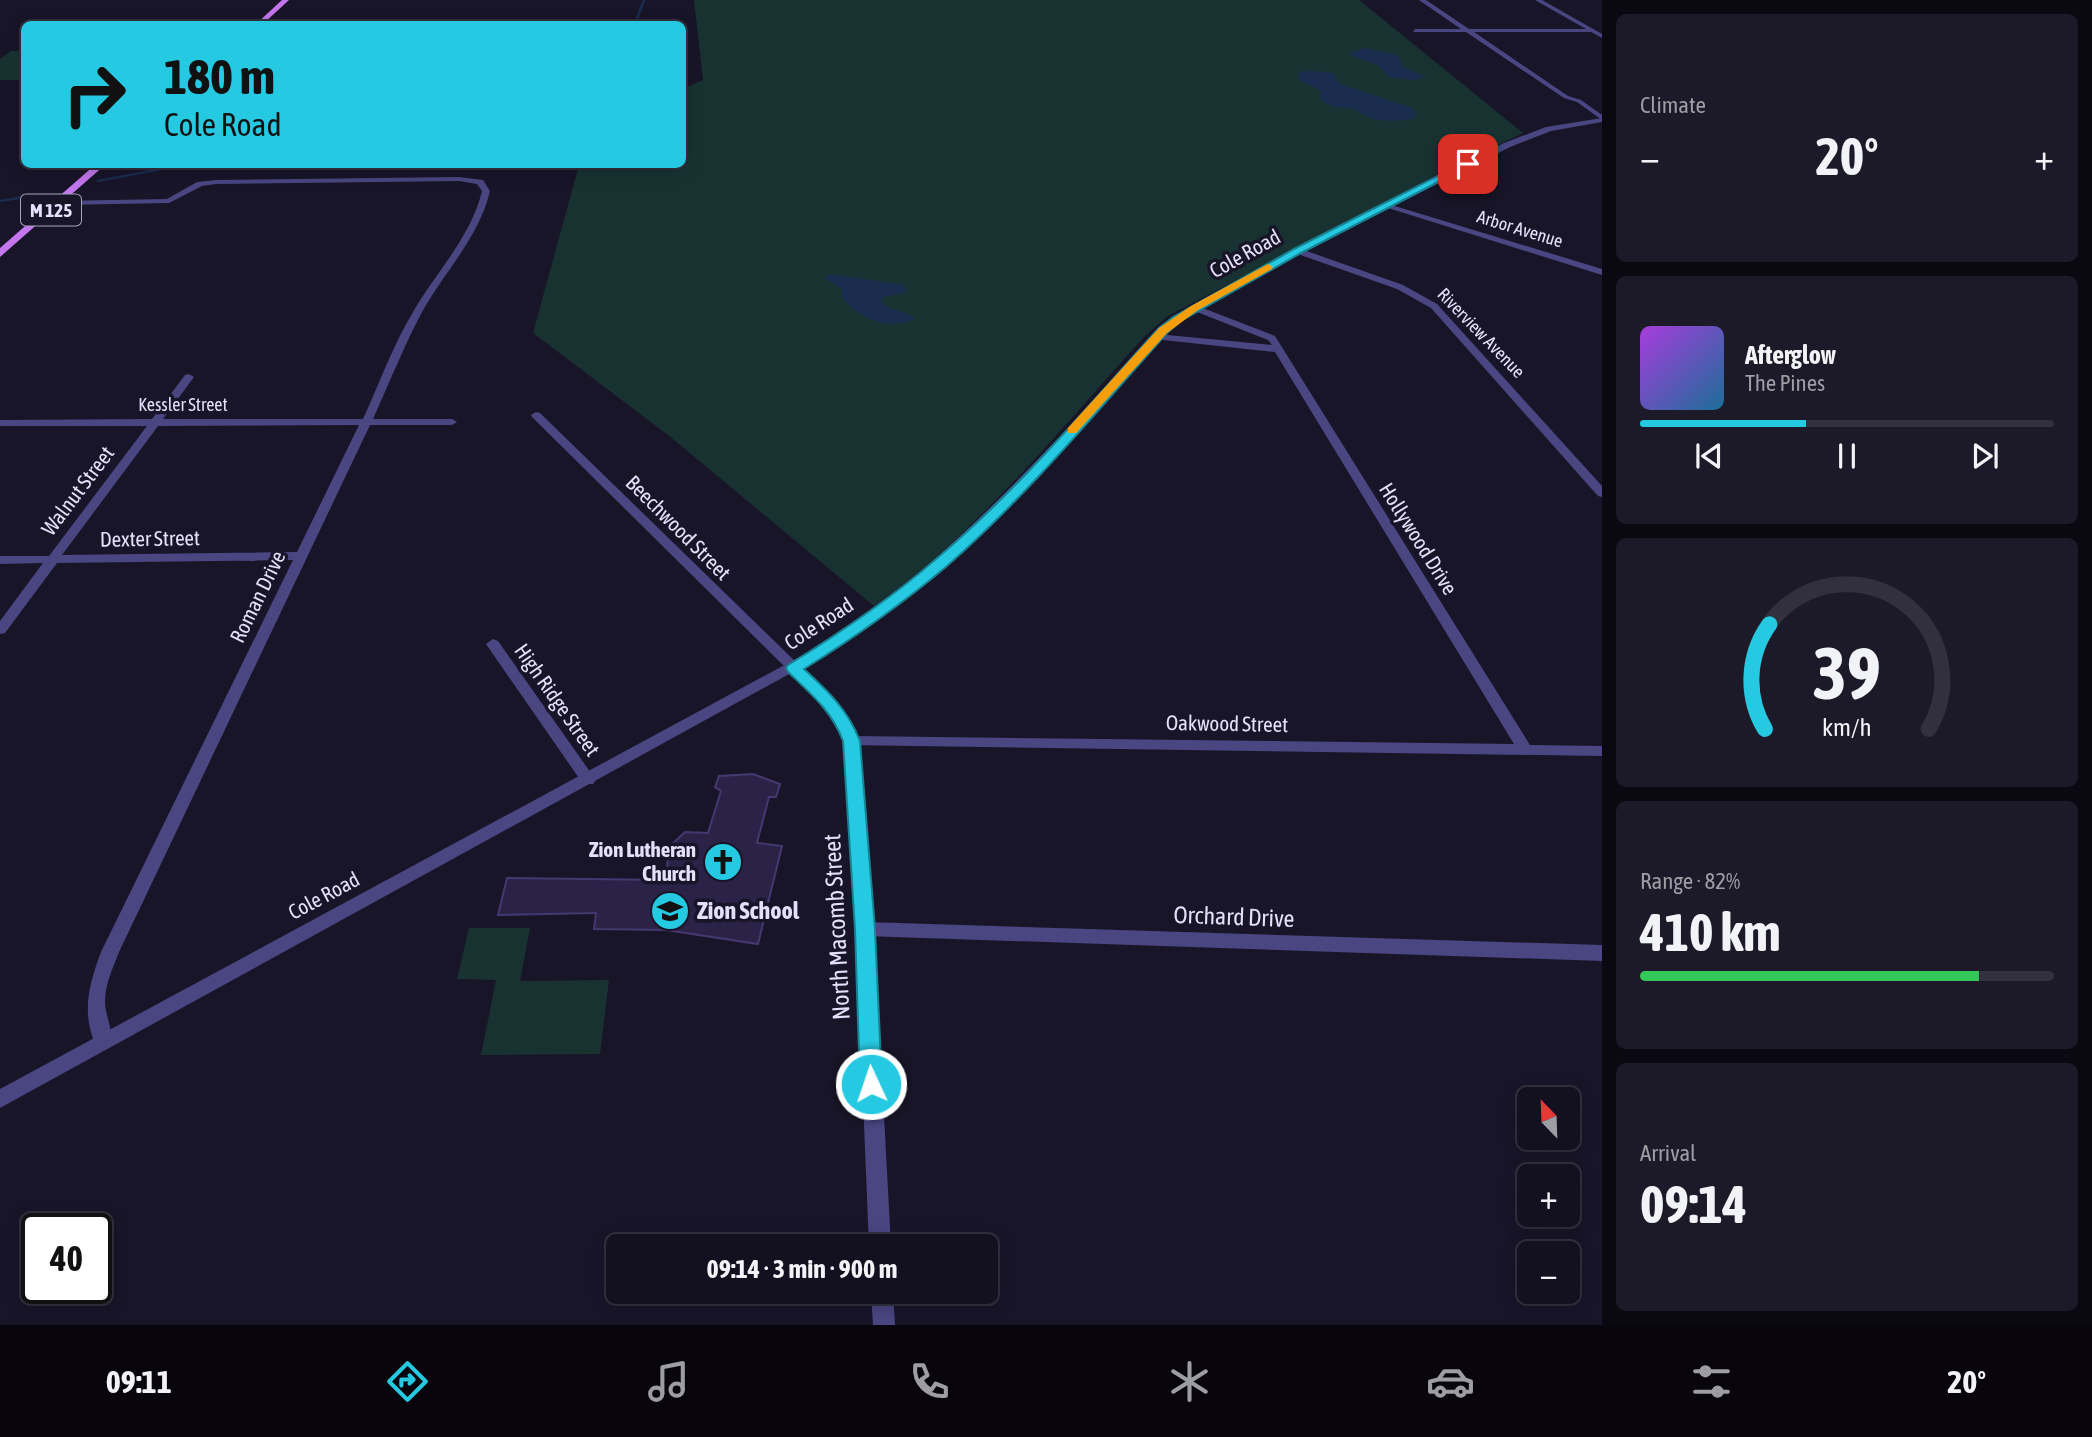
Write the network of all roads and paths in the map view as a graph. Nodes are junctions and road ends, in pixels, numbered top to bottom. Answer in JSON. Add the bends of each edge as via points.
{"nodes":[{"id":1,"x":286,"y":0,"type":"edge"},
{"id":2,"x":1422,"y":0,"type":"edge"},
{"id":3,"x":1538,"y":0,"type":"edge"},
{"id":4,"x":262,"y":21,"type":"edge"},
{"id":5,"x":1591,"y":30,"type":"junction"},
{"id":6,"x":1415,"y":31,"type":"dead end"},
{"id":7,"x":1467,"y":31,"type":"junction"},
{"id":8,"x":1602,"y":36,"type":"edge"},
{"id":9,"x":1600,"y":121,"type":"edge"},
{"id":10,"x":98,"y":168,"type":"edge"},
{"id":11,"x":59,"y":203,"type":"junction"},
{"id":12,"x":1388,"y":205,"type":"junction"},
{"id":13,"x":1298,"y":251,"type":"junction"},
{"id":14,"x":0,"y":254,"type":"edge"},
{"id":15,"x":1602,"y":272,"type":"edge"},
{"id":16,"x":1195,"y":308,"type":"junction"},
{"id":17,"x":1157,"y":337,"type":"junction"},
{"id":18,"x":1278,"y":349,"type":"junction"},
{"id":19,"x":190,"y":377,"type":"dead end"},
{"id":20,"x":537,"y":415,"type":"dead end"},
{"id":21,"x":367,"y":421,"type":"junction"},
{"id":22,"x":153,"y":422,"type":"junction"},
{"id":23,"x":452,"y":422,"type":"dead end"},
{"id":24,"x":0,"y":424,"type":"edge"},
{"id":25,"x":1602,"y":493,"type":"edge"},
{"id":26,"x":301,"y":556,"type":"junction"},
{"id":27,"x":0,"y":560,"type":"edge"},
{"id":28,"x":51,"y":560,"type":"junction"},
{"id":29,"x":0,"y":630,"type":"edge"},
{"id":30,"x":493,"y":643,"type":"dead end"},
{"id":31,"x":794,"y":668,"type":"junction"},
{"id":32,"x":852,"y":741,"type":"junction"},
{"id":33,"x":1525,"y":749,"type":"junction"},
{"id":34,"x":1602,"y":751,"type":"edge"},
{"id":35,"x":588,"y":780,"type":"junction"},
{"id":36,"x":865,"y":929,"type":"junction"},
{"id":37,"x":1602,"y":953,"type":"edge"},
{"id":38,"x":103,"y":1040,"type":"junction"},
{"id":39,"x":0,"y":1099,"type":"edge"},
{"id":40,"x":879,"y":1234,"type":"edge"},
{"id":41,"x":883,"y":1304,"type":"edge"},
{"id":42,"x":884,"y":1325,"type":"edge"}],
"edges":[{"from":1,"to":4,"type":"main road"},
{"from":2,"to":7,"type":"street"},
{"from":3,"to":5,"type":"street"},
{"from":5,"to":7,"type":"street"},
{"from":5,"to":8,"type":"street"},
{"from":6,"to":7,"type":"street"},
{"from":7,"to":9,"type":"street"},
{"from":9,"to":12,"type":"street","name":"Cole Road","via":[[1549,129],[1521,139]]},
{"from":10,"to":11,"type":"main road","number":"M 125"},
{"from":11,"to":14,"type":"main road","number":"M 125"},
{"from":11,"to":21,"type":"street","name":"Roman Drive","via":[[169,201],[200,184],[216,182],[480,181],[486,191],[483,204],[417,313]]},
{"from":12,"to":13,"type":"street","name":"Cole Road"},
{"from":12,"to":15,"type":"street","name":"Arbor Avenue"},
{"from":13,"to":16,"type":"street","name":"Cole Road"},
{"from":13,"to":25,"type":"street","name":"Riverview Avenue","via":[[1400,286],[1434,306]]},
{"from":16,"to":17,"type":"street","name":"Cole Road"},
{"from":16,"to":18,"type":"street","name":"Hollywood Drive","via":[[1272,338]]},
{"from":17,"to":18,"type":"street"},
{"from":17,"to":31,"type":"street","name":"Cole Road","via":[[1018,490],[942,562],[856,629]]},
{"from":18,"to":33,"type":"street","name":"Hollywood Drive"},
{"from":19,"to":22,"type":"street","name":"Walnut Street"},
{"from":20,"to":31,"type":"street","name":"Beechwood Street"},
{"from":21,"to":22,"type":"street","name":"Kessler Street"},
{"from":21,"to":23,"type":"street","name":"Kessler Street"},
{"from":21,"to":26,"type":"street","name":"Roman Drive"},
{"from":22,"to":24,"type":"street","name":"Kessler Street"},
{"from":22,"to":28,"type":"street","name":"Walnut Street"},
{"from":26,"to":28,"type":"street","name":"Dexter Street"},
{"from":26,"to":38,"type":"street","name":"Roman Drive","via":[[110,952],[97,984],[94,1010]]},
{"from":27,"to":28,"type":"street","name":"Dexter Street"},
{"from":28,"to":29,"type":"street","name":"Walnut Street"},
{"from":30,"to":35,"type":"street","name":"High Ridge Street"},
{"from":31,"to":32,"type":"street","name":"North Macomb Street","via":[[831,703]]},
{"from":31,"to":35,"type":"street","name":"Cole Road"},
{"from":32,"to":33,"type":"street","name":"Oakwood Street"},
{"from":32,"to":36,"type":"street","name":"North Macomb Street"},
{"from":33,"to":34,"type":"street","name":"Oakwood Street"},
{"from":35,"to":38,"type":"street","name":"Cole Road"},
{"from":36,"to":37,"type":"street","name":"Orchard Drive"},
{"from":36,"to":40,"type":"street","name":"North Macomb Street"},
{"from":38,"to":39,"type":"street","name":"Cole Road"},
{"from":41,"to":42,"type":"street"}]}
